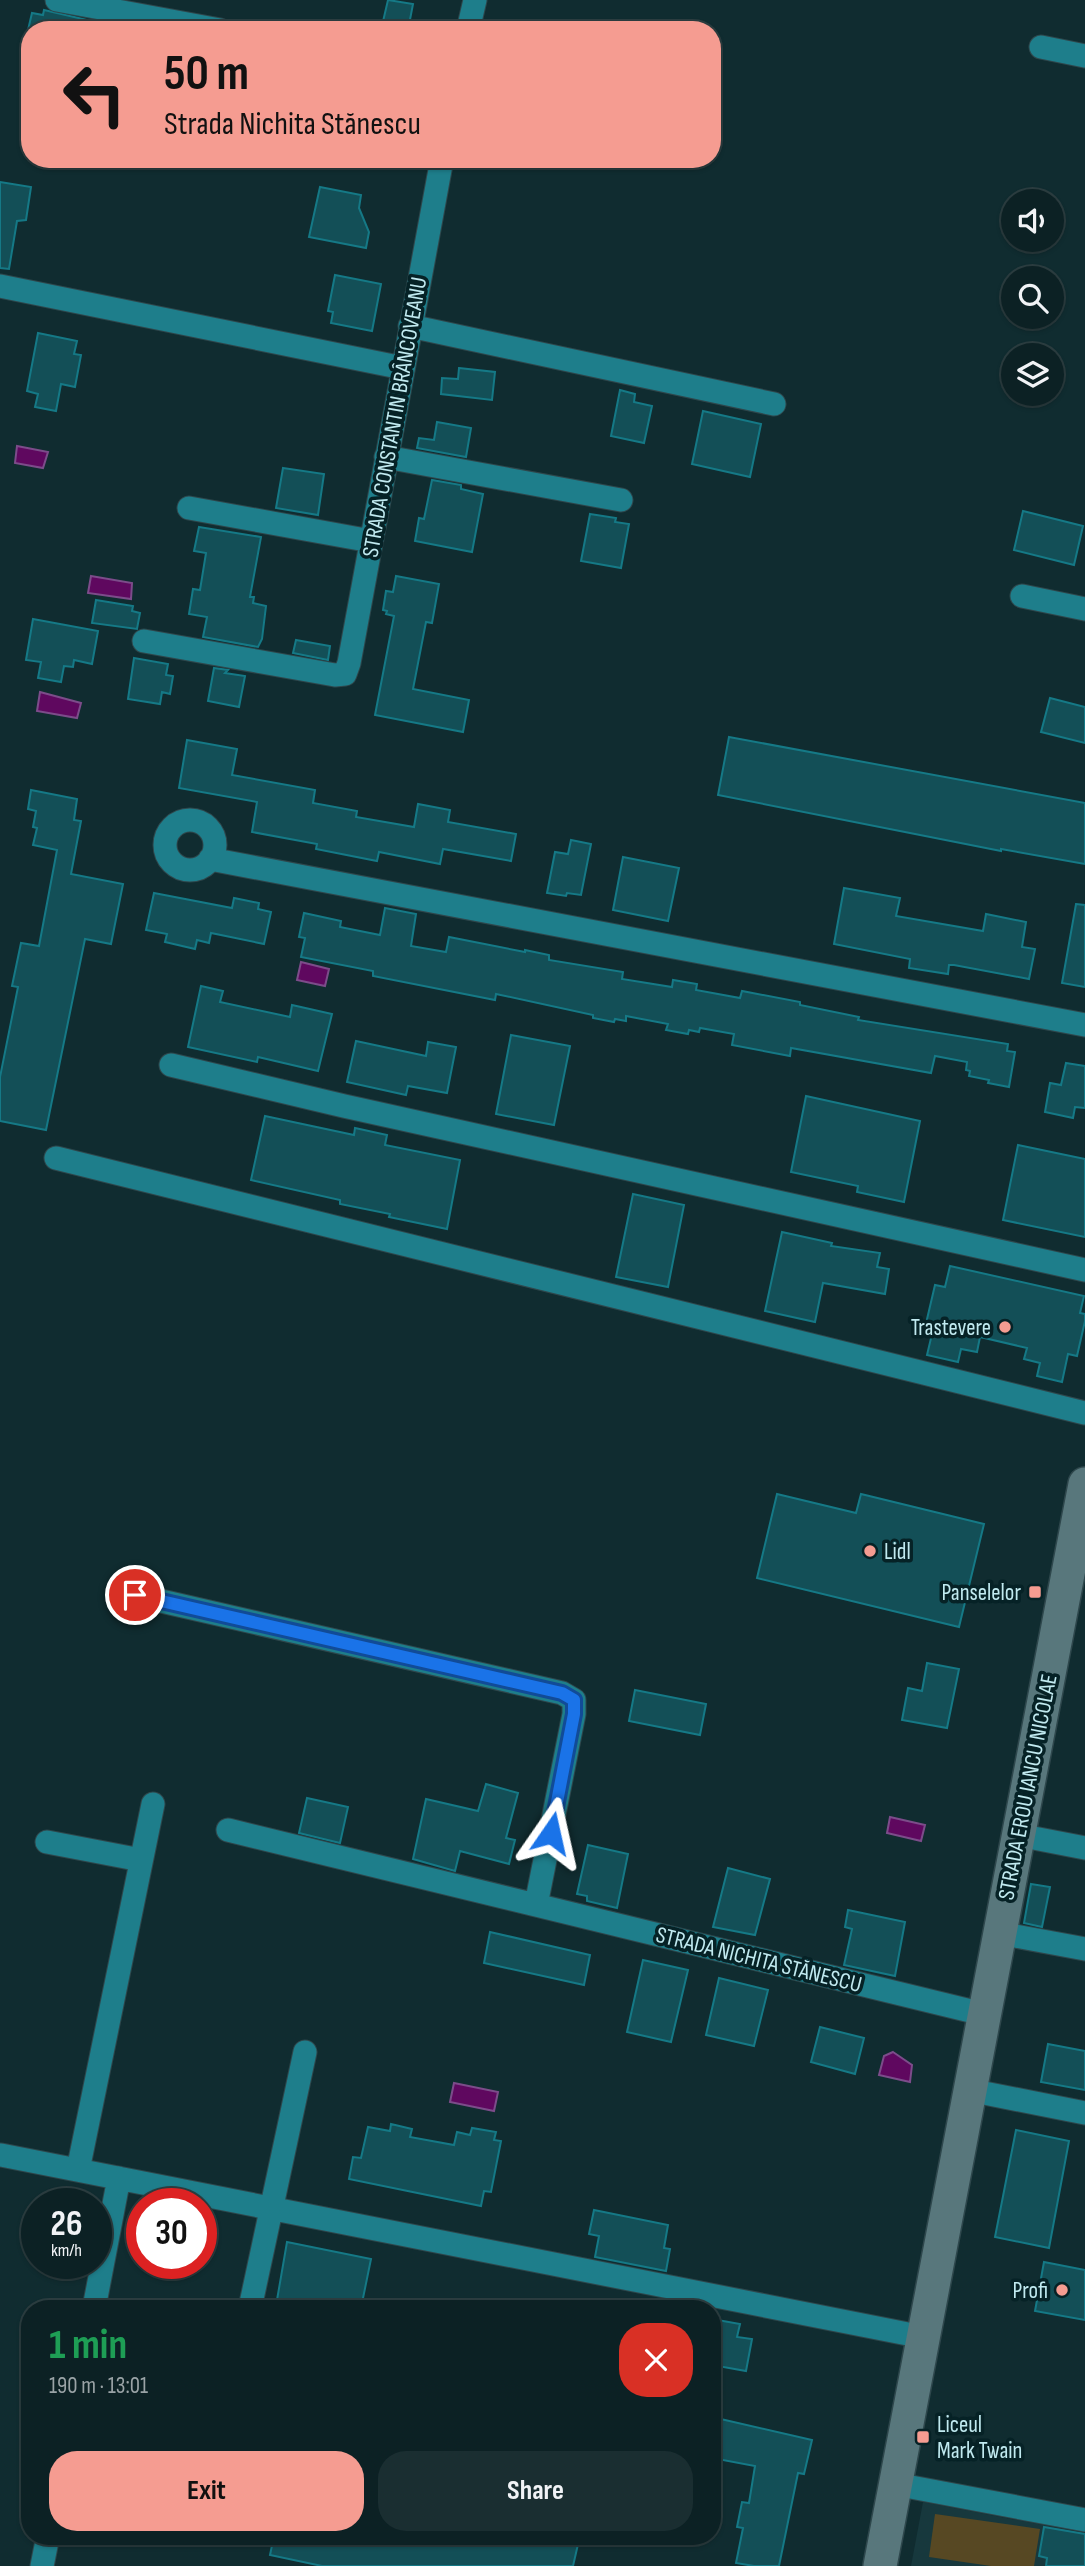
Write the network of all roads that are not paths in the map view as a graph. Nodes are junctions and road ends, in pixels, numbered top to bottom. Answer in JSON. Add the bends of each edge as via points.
{"nodes":[{"id":1,"x":57,"y":0,"type":"edge"},
{"id":2,"x":474,"y":0,"type":"edge"},
{"id":3,"x":171,"y":21,"type":"edge"},
{"id":4,"x":470,"y":21,"type":"edge"},
{"id":5,"x":1041,"y":47,"type":"dead end"},
{"id":6,"x":1085,"y":56,"type":"edge"},
{"id":7,"x":440,"y":168,"type":"edge"},
{"id":8,"x":0,"y":286,"type":"edge"},
{"id":9,"x":410,"y":326,"type":"junction"},
{"id":10,"x":403,"y":368,"type":"junction"},
{"id":11,"x":774,"y":404,"type":"dead end"},
{"id":12,"x":386,"y":457,"type":"junction"},
{"id":13,"x":621,"y":500,"type":"dead end"},
{"id":14,"x":189,"y":508,"type":"dead end"},
{"id":15,"x":371,"y":541,"type":"junction"},
{"id":16,"x":1022,"y":596,"type":"dead end"},
{"id":17,"x":1085,"y":609,"type":"edge"},
{"id":18,"x":144,"y":641,"type":"dead end"},
{"id":19,"x":210,"y":859,"type":"dead end"},
{"id":20,"x":1085,"y":1025,"type":"edge"},
{"id":21,"x":171,"y":1065,"type":"dead end"},
{"id":22,"x":56,"y":1158,"type":"dead end"},
{"id":23,"x":1085,"y":1270,"type":"edge"},
{"id":24,"x":1085,"y":1413,"type":"edge"},
{"id":25,"x":1085,"y":1484,"type":"edge"},
{"id":26,"x":1080,"y":1536,"type":"edge"},
{"id":27,"x":135,"y":1595,"type":"dead end"},
{"id":28,"x":153,"y":1804,"type":"dead end"},
{"id":29,"x":228,"y":1830,"type":"dead end"},
{"id":30,"x":1018,"y":1835,"type":"junction"},
{"id":31,"x":47,"y":1842,"type":"dead end"},
{"id":32,"x":1085,"y":1848,"type":"edge"},
{"id":33,"x":141,"y":1860,"type":"junction"},
{"id":34,"x":536,"y":1905,"type":"junction"},
{"id":35,"x":999,"y":1933,"type":"junction"},
{"id":36,"x":1085,"y":1949,"type":"edge"},
{"id":37,"x":983,"y":2014,"type":"junction"},
{"id":38,"x":305,"y":2052,"type":"dead end"},
{"id":39,"x":969,"y":2090,"type":"junction"},
{"id":40,"x":1085,"y":2113,"type":"edge"},
{"id":41,"x":1,"y":2155,"type":"edge"},
{"id":42,"x":78,"y":2170,"type":"junction"},
{"id":43,"x":119,"y":2178,"type":"junction"},
{"id":44,"x":272,"y":2208,"type":"junction"},
{"id":45,"x":95,"y":2300,"type":"edge"},
{"id":46,"x":252,"y":2300,"type":"edge"},
{"id":47,"x":923,"y":2337,"type":"junction"},
{"id":48,"x":895,"y":2484,"type":"junction"},
{"id":49,"x":1085,"y":2520,"type":"edge"},
{"id":50,"x":46,"y":2545,"type":"edge"},
{"id":51,"x":42,"y":2566,"type":"edge"},
{"id":52,"x":880,"y":2566,"type":"edge"}],
"edges":[{"from":1,"to":3,"type":"street"},
{"from":2,"to":4,"type":"street"},
{"from":5,"to":6,"type":"street"},
{"from":7,"to":9,"type":"street","name":"STRADA CONSTANTIN BRÂNCOVEANU"},
{"from":8,"to":10,"type":"street"},
{"from":9,"to":10,"type":"street","name":"STRADA CONSTANTIN BRÂNCOVEANU"},
{"from":9,"to":11,"type":"street"},
{"from":10,"to":12,"type":"street","name":"STRADA CONSTANTIN BRÂNCOVEANU"},
{"from":12,"to":13,"type":"street"},
{"from":12,"to":15,"type":"street","name":"STRADA CONSTANTIN BRÂNCOVEANU"},
{"from":14,"to":15,"type":"street"},
{"from":15,"to":18,"type":"street","name":"STRADA CONSTANTIN BRÂNCOVEANU","via":[[345,674]]},
{"from":16,"to":17,"type":"street"},
{"from":19,"to":20,"type":"street"},
{"from":21,"to":23,"type":"street"},
{"from":22,"to":24,"type":"street"},
{"from":25,"to":26,"type":"street","name":"STRADA EROU IANCU NICOLAE"},
{"from":26,"to":30,"type":"street","name":"STRADA EROU IANCU NICOLAE"},
{"from":27,"to":34,"type":"street","via":[[562,1693],[574,1700]]},
{"from":28,"to":33,"type":"street"},
{"from":29,"to":34,"type":"street","name":"STRADA NICHITA STĂNESCU"},
{"from":30,"to":32,"type":"street"},
{"from":30,"to":35,"type":"street","name":"STRADA EROU IANCU NICOLAE"},
{"from":31,"to":33,"type":"street"},
{"from":33,"to":42,"type":"street"},
{"from":34,"to":37,"type":"street","name":"STRADA NICHITA STĂNESCU"},
{"from":35,"to":36,"type":"street"},
{"from":35,"to":37,"type":"street","name":"STRADA EROU IANCU NICOLAE"},
{"from":37,"to":39,"type":"street","name":"STRADA EROU IANCU NICOLAE"},
{"from":38,"to":44,"type":"street"},
{"from":39,"to":40,"type":"street"},
{"from":39,"to":47,"type":"street","name":"STRADA EROU IANCU NICOLAE"},
{"from":41,"to":42,"type":"street"},
{"from":42,"to":43,"type":"street"},
{"from":43,"to":44,"type":"street"},
{"from":43,"to":45,"type":"street"},
{"from":44,"to":46,"type":"street"},
{"from":44,"to":47,"type":"street"},
{"from":47,"to":48,"type":"street","name":"STRADA EROU IANCU NICOLAE"},
{"from":48,"to":49,"type":"street"},
{"from":48,"to":52,"type":"street","name":"STRADA EROU IANCU NICOLAE"},
{"from":50,"to":51,"type":"street"}]}
